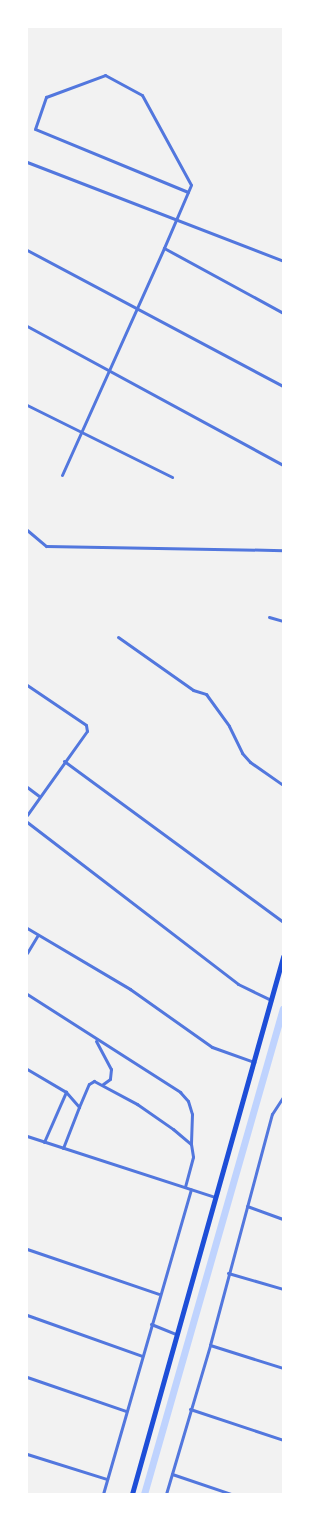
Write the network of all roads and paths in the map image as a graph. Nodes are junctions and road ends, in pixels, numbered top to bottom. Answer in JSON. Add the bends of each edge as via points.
{"nodes":[{"id":1,"x":27,"y":162,"type":"edge"},
{"id":2,"x":188,"y":192,"type":"junction"},
{"id":3,"x":176,"y":218,"type":"junction"},
{"id":4,"x":164,"y":248,"type":"junction"},
{"id":5,"x":27,"y":250,"type":"edge"},
{"id":6,"x":283,"y":261,"type":"edge"},
{"id":7,"x":137,"y":310,"type":"junction"},
{"id":8,"x":283,"y":313,"type":"edge"},
{"id":9,"x":27,"y":326,"type":"edge"},
{"id":10,"x":111,"y":371,"type":"junction"},
{"id":11,"x":283,"y":386,"type":"edge"},
{"id":12,"x":27,"y":405,"type":"edge"},
{"id":13,"x":81,"y":434,"type":"junction"},
{"id":14,"x":283,"y":465,"type":"edge"},
{"id":15,"x":62,"y":475,"type":"dead end"},
{"id":16,"x":172,"y":476,"type":"dead end"},
{"id":17,"x":27,"y":530,"type":"edge"},
{"id":18,"x":283,"y":550,"type":"edge"},
{"id":19,"x":269,"y":617,"type":"dead end"},
{"id":20,"x":283,"y":621,"type":"edge"},
{"id":21,"x":118,"y":637,"type":"dead end"},
{"id":22,"x":27,"y":685,"type":"edge"},
{"id":23,"x":64,"y":761,"type":"junction"},
{"id":24,"x":283,"y":785,"type":"edge"},
{"id":25,"x":27,"y":787,"type":"edge"},
{"id":26,"x":39,"y":796,"type":"junction"},
{"id":27,"x":27,"y":815,"type":"edge"},
{"id":28,"x":27,"y":822,"type":"edge"},
{"id":29,"x":283,"y":847,"type":"edge"},
{"id":30,"x":283,"y":859,"type":"edge"},
{"id":31,"x":283,"y":922,"type":"edge"},
{"id":32,"x":27,"y":928,"type":"edge"},
{"id":33,"x":38,"y":935,"type":"junction"},
{"id":34,"x":27,"y":953,"type":"edge"},
{"id":35,"x":283,"y":957,"type":"edge"},
{"id":36,"x":27,"y":994,"type":"edge"},
{"id":37,"x":271,"y":1000,"type":"junction"},
{"id":38,"x":95,"y":1039,"type":"junction"},
{"id":39,"x":254,"y":1062,"type":"junction"},
{"id":40,"x":27,"y":1069,"type":"edge"},
{"id":41,"x":103,"y":1084,"type":"junction"},
{"id":42,"x":66,"y":1092,"type":"junction"},
{"id":43,"x":283,"y":1097,"type":"edge"},
{"id":44,"x":80,"y":1107,"type":"junction"},
{"id":45,"x":27,"y":1136,"type":"edge"},
{"id":46,"x":44,"y":1142,"type":"junction"},
{"id":47,"x":191,"y":1144,"type":"junction"},
{"id":48,"x":63,"y":1148,"type":"junction"},
{"id":49,"x":185,"y":1187,"type":"junction"},
{"id":50,"x":191,"y":1189,"type":"junction"},
{"id":51,"x":215,"y":1197,"type":"junction"},
{"id":52,"x":247,"y":1206,"type":"junction"},
{"id":53,"x":283,"y":1218,"type":"edge"},
{"id":54,"x":27,"y":1250,"type":"edge"},
{"id":55,"x":228,"y":1274,"type":"junction"},
{"id":56,"x":283,"y":1289,"type":"edge"},
{"id":57,"x":160,"y":1294,"type":"junction"},
{"id":58,"x":27,"y":1315,"type":"edge"},
{"id":59,"x":151,"y":1324,"type":"junction"},
{"id":60,"x":176,"y":1334,"type":"junction"},
{"id":61,"x":210,"y":1345,"type":"junction"},
{"id":62,"x":142,"y":1356,"type":"junction"},
{"id":63,"x":283,"y":1368,"type":"edge"},
{"id":64,"x":27,"y":1377,"type":"edge"},
{"id":65,"x":190,"y":1409,"type":"junction"},
{"id":66,"x":126,"y":1411,"type":"junction"},
{"id":67,"x":283,"y":1440,"type":"edge"},
{"id":68,"x":27,"y":1454,"type":"edge"},
{"id":69,"x":172,"y":1474,"type":"junction"},
{"id":70,"x":107,"y":1479,"type":"junction"},
{"id":71,"x":103,"y":1494,"type":"edge"},
{"id":72,"x":132,"y":1494,"type":"edge"},
{"id":73,"x":166,"y":1494,"type":"edge"},
{"id":74,"x":231,"y":1494,"type":"edge"}],
"edges":[{"from":1,"to":3,"type":"street"},
{"from":2,"to":2,"type":"street","via":[[191,185],[142,95],[105,75],[46,97],[35,129]]},
{"from":2,"to":3,"type":"street"},
{"from":3,"to":4,"type":"street"},
{"from":3,"to":6,"type":"street"},
{"from":4,"to":7,"type":"street"},
{"from":4,"to":8,"type":"street"},
{"from":5,"to":7,"type":"street"},
{"from":7,"to":10,"type":"street"},
{"from":7,"to":11,"type":"street"},
{"from":9,"to":10,"type":"street"},
{"from":10,"to":13,"type":"street"},
{"from":10,"to":14,"type":"street"},
{"from":12,"to":13,"type":"street"},
{"from":13,"to":15,"type":"street"},
{"from":13,"to":16,"type":"street"},
{"from":17,"to":18,"type":"street","via":[[46,546]]},
{"from":19,"to":20,"type":"street"},
{"from":21,"to":24,"type":"street","via":[[193,690],[206,694],[229,726],[242,753],[250,762]]},
{"from":22,"to":23,"type":"street","via":[[86,725],[87,731]]},
{"from":23,"to":26,"type":"street"},
{"from":23,"to":31,"type":"street"},
{"from":25,"to":26,"type":"street"},
{"from":26,"to":27,"type":"street"},
{"from":28,"to":37,"type":"street","via":[[238,984]]},
{"from":29,"to":30,"type":"street"},
{"from":32,"to":33,"type":"street"},
{"from":33,"to":34,"type":"street"},
{"from":33,"to":39,"type":"street","via":[[130,989],[212,1047]]},
{"from":35,"to":37,"type":"main road"},
{"from":36,"to":38,"type":"street"},
{"from":37,"to":39,"type":"main road"},
{"from":38,"to":41,"type":"street","via":[[111,1069],[110,1079]]},
{"from":38,"to":47,"type":"street","via":[[180,1092],[188,1101],[192,1114]]},
{"from":39,"to":51,"type":"main road"},
{"from":40,"to":42,"type":"street"},
{"from":41,"to":44,"type":"street","via":[[94,1081],[89,1084]]},
{"from":41,"to":47,"type":"street","via":[[138,1104]]},
{"from":42,"to":44,"type":"street"},
{"from":42,"to":46,"type":"street"},
{"from":43,"to":52,"type":"street","via":[[272,1114]]},
{"from":44,"to":48,"type":"street"},
{"from":45,"to":46,"type":"street"},
{"from":46,"to":48,"type":"street"},
{"from":47,"to":49,"type":"street","via":[[193,1157]]},
{"from":48,"to":49,"type":"street"},
{"from":49,"to":50,"type":"street"},
{"from":50,"to":51,"type":"street"},
{"from":50,"to":57,"type":"street"},
{"from":51,"to":60,"type":"main road"},
{"from":52,"to":53,"type":"street"},
{"from":52,"to":55,"type":"street"},
{"from":54,"to":57,"type":"street"},
{"from":55,"to":56,"type":"street"},
{"from":55,"to":61,"type":"street"},
{"from":57,"to":59,"type":"street"},
{"from":58,"to":62,"type":"street"},
{"from":59,"to":60,"type":"street"},
{"from":59,"to":62,"type":"street"},
{"from":60,"to":72,"type":"main road"},
{"from":61,"to":63,"type":"street"},
{"from":61,"to":65,"type":"street"},
{"from":62,"to":66,"type":"street"},
{"from":64,"to":66,"type":"street"},
{"from":65,"to":67,"type":"street"},
{"from":65,"to":69,"type":"street"},
{"from":66,"to":70,"type":"street"},
{"from":68,"to":70,"type":"street"},
{"from":69,"to":73,"type":"street"},
{"from":69,"to":74,"type":"street"},
{"from":70,"to":71,"type":"street"}]}
